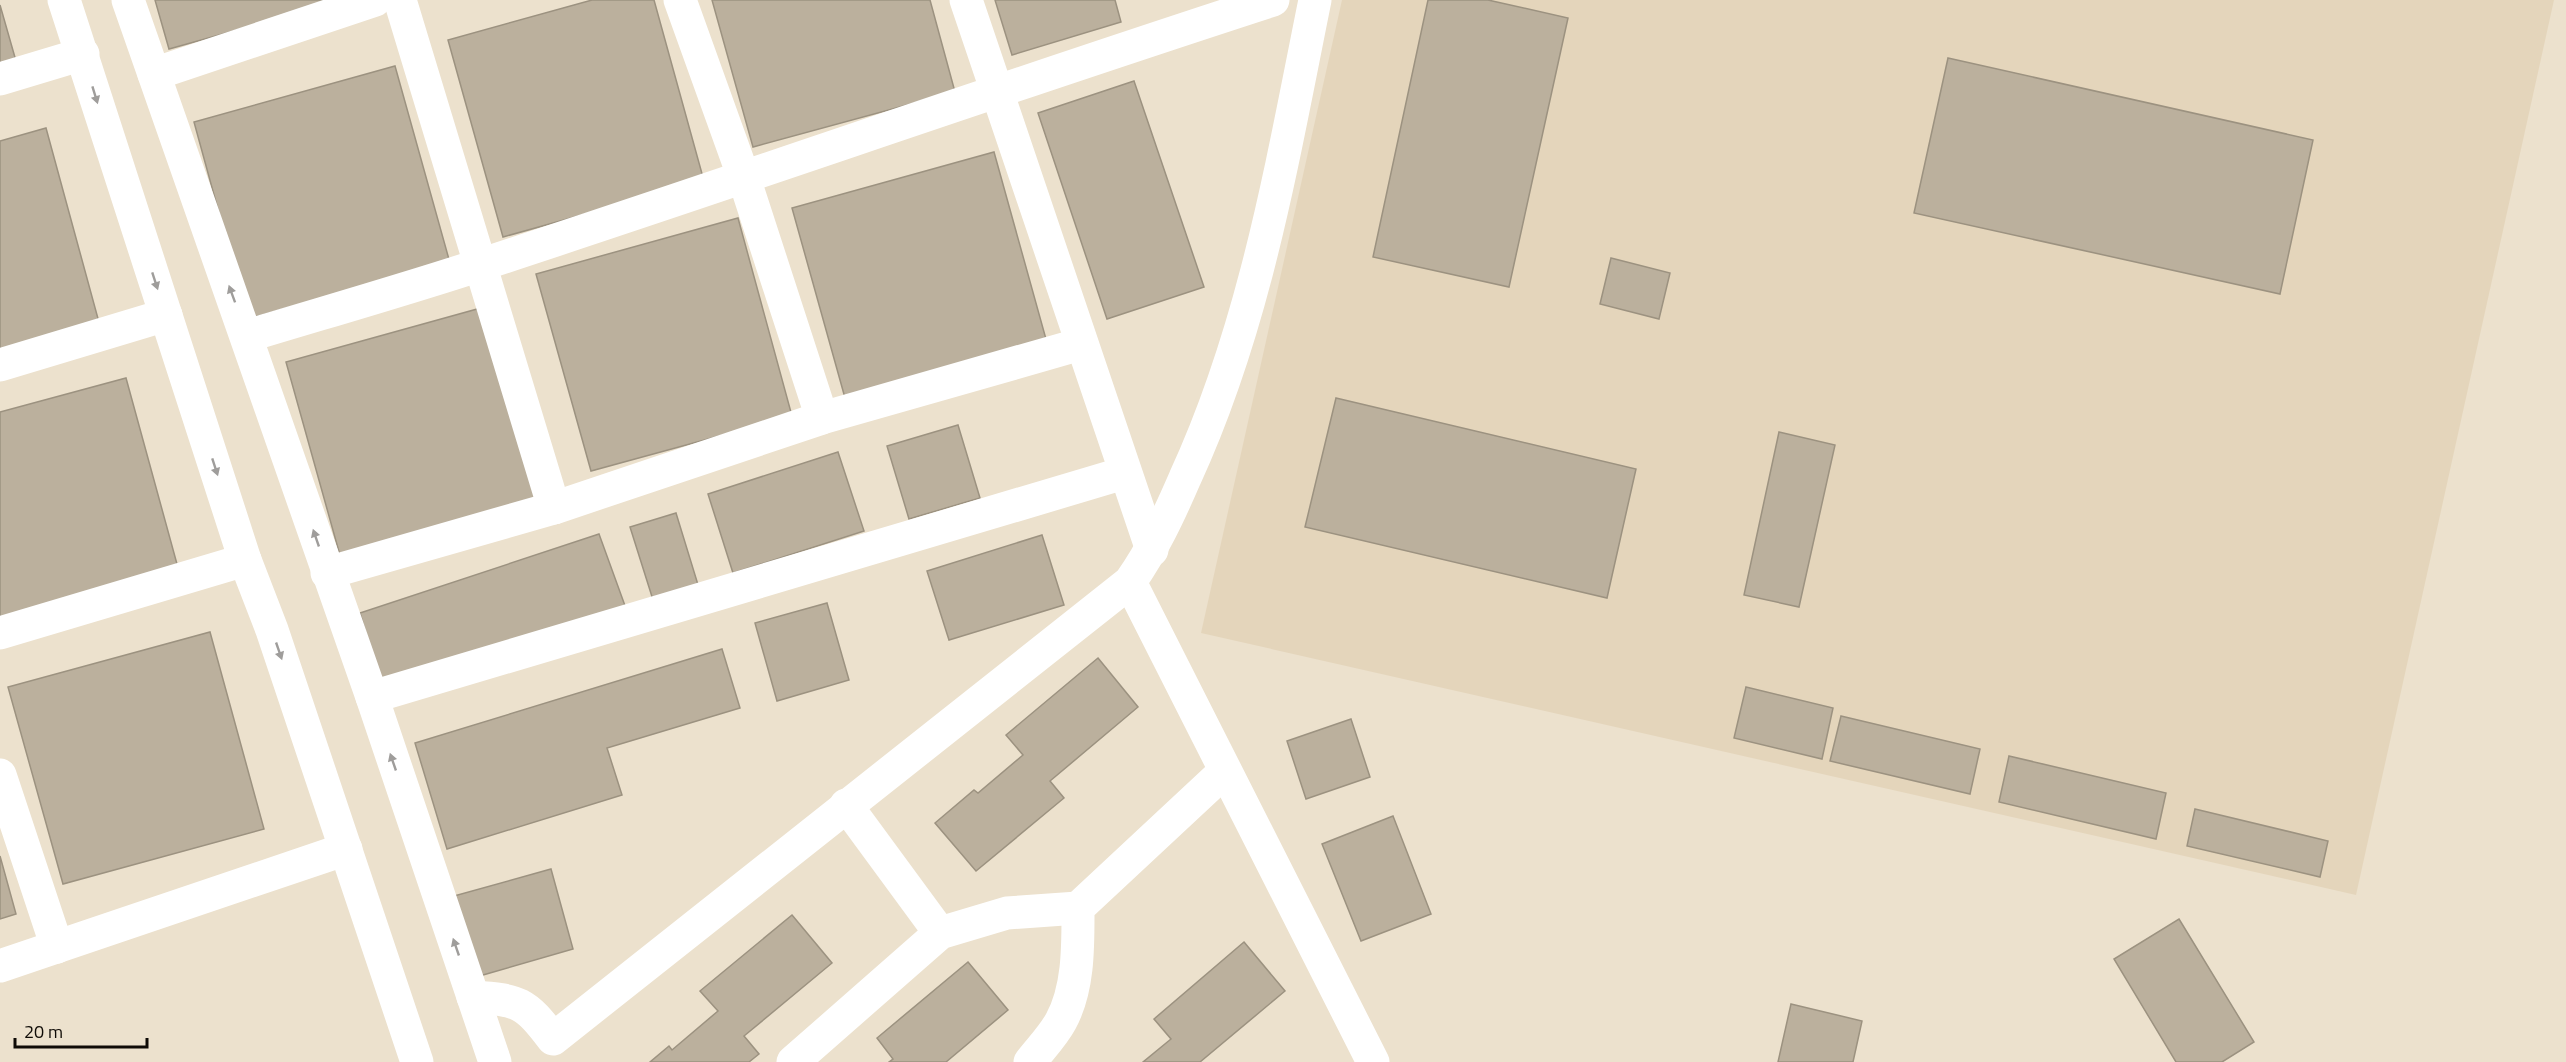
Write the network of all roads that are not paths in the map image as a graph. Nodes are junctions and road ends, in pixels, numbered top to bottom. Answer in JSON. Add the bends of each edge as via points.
{"nodes":[{"id":1,"x":64,"y":0,"type":"edge"},
{"id":2,"x":129,"y":0,"type":"edge"},
{"id":3,"x":375,"y":0,"type":"edge"},
{"id":4,"x":400,"y":0,"type":"edge"},
{"id":5,"x":680,"y":0,"type":"edge"},
{"id":6,"x":966,"y":0,"type":"edge"},
{"id":7,"x":1273,"y":0,"type":"edge"},
{"id":8,"x":1315,"y":0,"type":"edge"},
{"id":9,"x":82,"y":54,"type":"junction"},
{"id":10,"x":153,"y":74,"type":"junction"},
{"id":11,"x":0,"y":79,"type":"edge"},
{"id":12,"x":995,"y":90,"type":"junction"},
{"id":13,"x":744,"y":178,"type":"junction"},
{"id":14,"x":482,"y":265,"type":"junction"},
{"id":15,"x":166,"y":315,"type":"junction"},
{"id":16,"x":247,"y":336,"type":"junction"},
{"id":17,"x":1081,"y":344,"type":"junction"},
{"id":18,"x":0,"y":365,"type":"edge"},
{"id":19,"x":822,"y":418,"type":"junction"},
{"id":20,"x":1124,"y":473,"type":"junction"},
{"id":21,"x":554,"y":508,"type":"junction"},
{"id":22,"x":1152,"y":550,"type":"junction"},
{"id":23,"x":245,"y":560,"type":"junction"},
{"id":24,"x":327,"y":573,"type":"junction"},
{"id":25,"x":1130,"y":582,"type":"junction"},
{"id":26,"x":0,"y":633,"type":"edge"},
{"id":27,"x":372,"y":697,"type":"junction"},
{"id":28,"x":1225,"y":771,"type":"junction"},
{"id":29,"x":0,"y":775,"type":"edge"},
{"id":30,"x":846,"y":805,"type":"junction"},
{"id":31,"x":346,"y":849,"type":"junction"},
{"id":32,"x":1078,"y":908,"type":"junction"},
{"id":33,"x":940,"y":933,"type":"junction"},
{"id":34,"x":57,"y":947,"type":"junction"},
{"id":35,"x":0,"y":966,"type":"edge"},
{"id":36,"x":472,"y":997,"type":"junction"},
{"id":37,"x":556,"y":1051,"type":"edge"},
{"id":38,"x":1367,"y":1059,"type":"edge"},
{"id":39,"x":417,"y":1062,"type":"edge"},
{"id":40,"x":495,"y":1062,"type":"edge"},
{"id":41,"x":793,"y":1062,"type":"edge"},
{"id":42,"x":1030,"y":1062,"type":"edge"}],
"edges":[{"from":1,"to":9,"type":"street"},
{"from":2,"to":10,"type":"street"},
{"from":3,"to":10,"type":"street"},
{"from":4,"to":14,"type":"street"},
{"from":5,"to":13,"type":"street"},
{"from":6,"to":12,"type":"street"},
{"from":7,"to":12,"type":"street"},
{"from":8,"to":22,"type":"street","via":[[1265,248],[1245,322],[1215,411]]},
{"from":9,"to":11,"type":"street"},
{"from":9,"to":15,"type":"street","one_way":true},
{"from":16,"to":10,"type":"street","one_way":true},
{"from":12,"to":13,"type":"street"},
{"from":12,"to":17,"type":"street"},
{"from":13,"to":14,"type":"street"},
{"from":13,"to":19,"type":"street"},
{"from":14,"to":16,"type":"street"},
{"from":14,"to":21,"type":"street"},
{"from":15,"to":18,"type":"street"},
{"from":15,"to":23,"type":"street","one_way":true},
{"from":24,"to":16,"type":"street","one_way":true},
{"from":17,"to":19,"type":"street"},
{"from":17,"to":20,"type":"street"},
{"from":19,"to":21,"type":"street"},
{"from":20,"to":22,"type":"street"},
{"from":20,"to":27,"type":"street"},
{"from":21,"to":24,"type":"street"},
{"from":22,"to":25,"type":"street"},
{"from":23,"to":26,"type":"street"},
{"from":23,"to":31,"type":"street","one_way":true},
{"from":24,"to":27,"type":"street"},
{"from":25,"to":28,"type":"street"},
{"from":25,"to":30,"type":"street"},
{"from":36,"to":27,"type":"street","one_way":true},
{"from":28,"to":32,"type":"street"},
{"from":28,"to":38,"type":"street"},
{"from":29,"to":34,"type":"street"},
{"from":30,"to":33,"type":"street"},
{"from":30,"to":37,"type":"street"},
{"from":31,"to":34,"type":"street"},
{"from":31,"to":39,"type":"street"},
{"from":32,"to":33,"type":"street","via":[[1007,914]]},
{"from":32,"to":42,"type":"street","via":[[1078,956],[1073,985],[1061,1021]]},
{"from":33,"to":41,"type":"street"},
{"from":34,"to":35,"type":"street"},
{"from":36,"to":37,"type":"street","via":[[503,999],[533,1013]]},
{"from":36,"to":40,"type":"street"}]}
